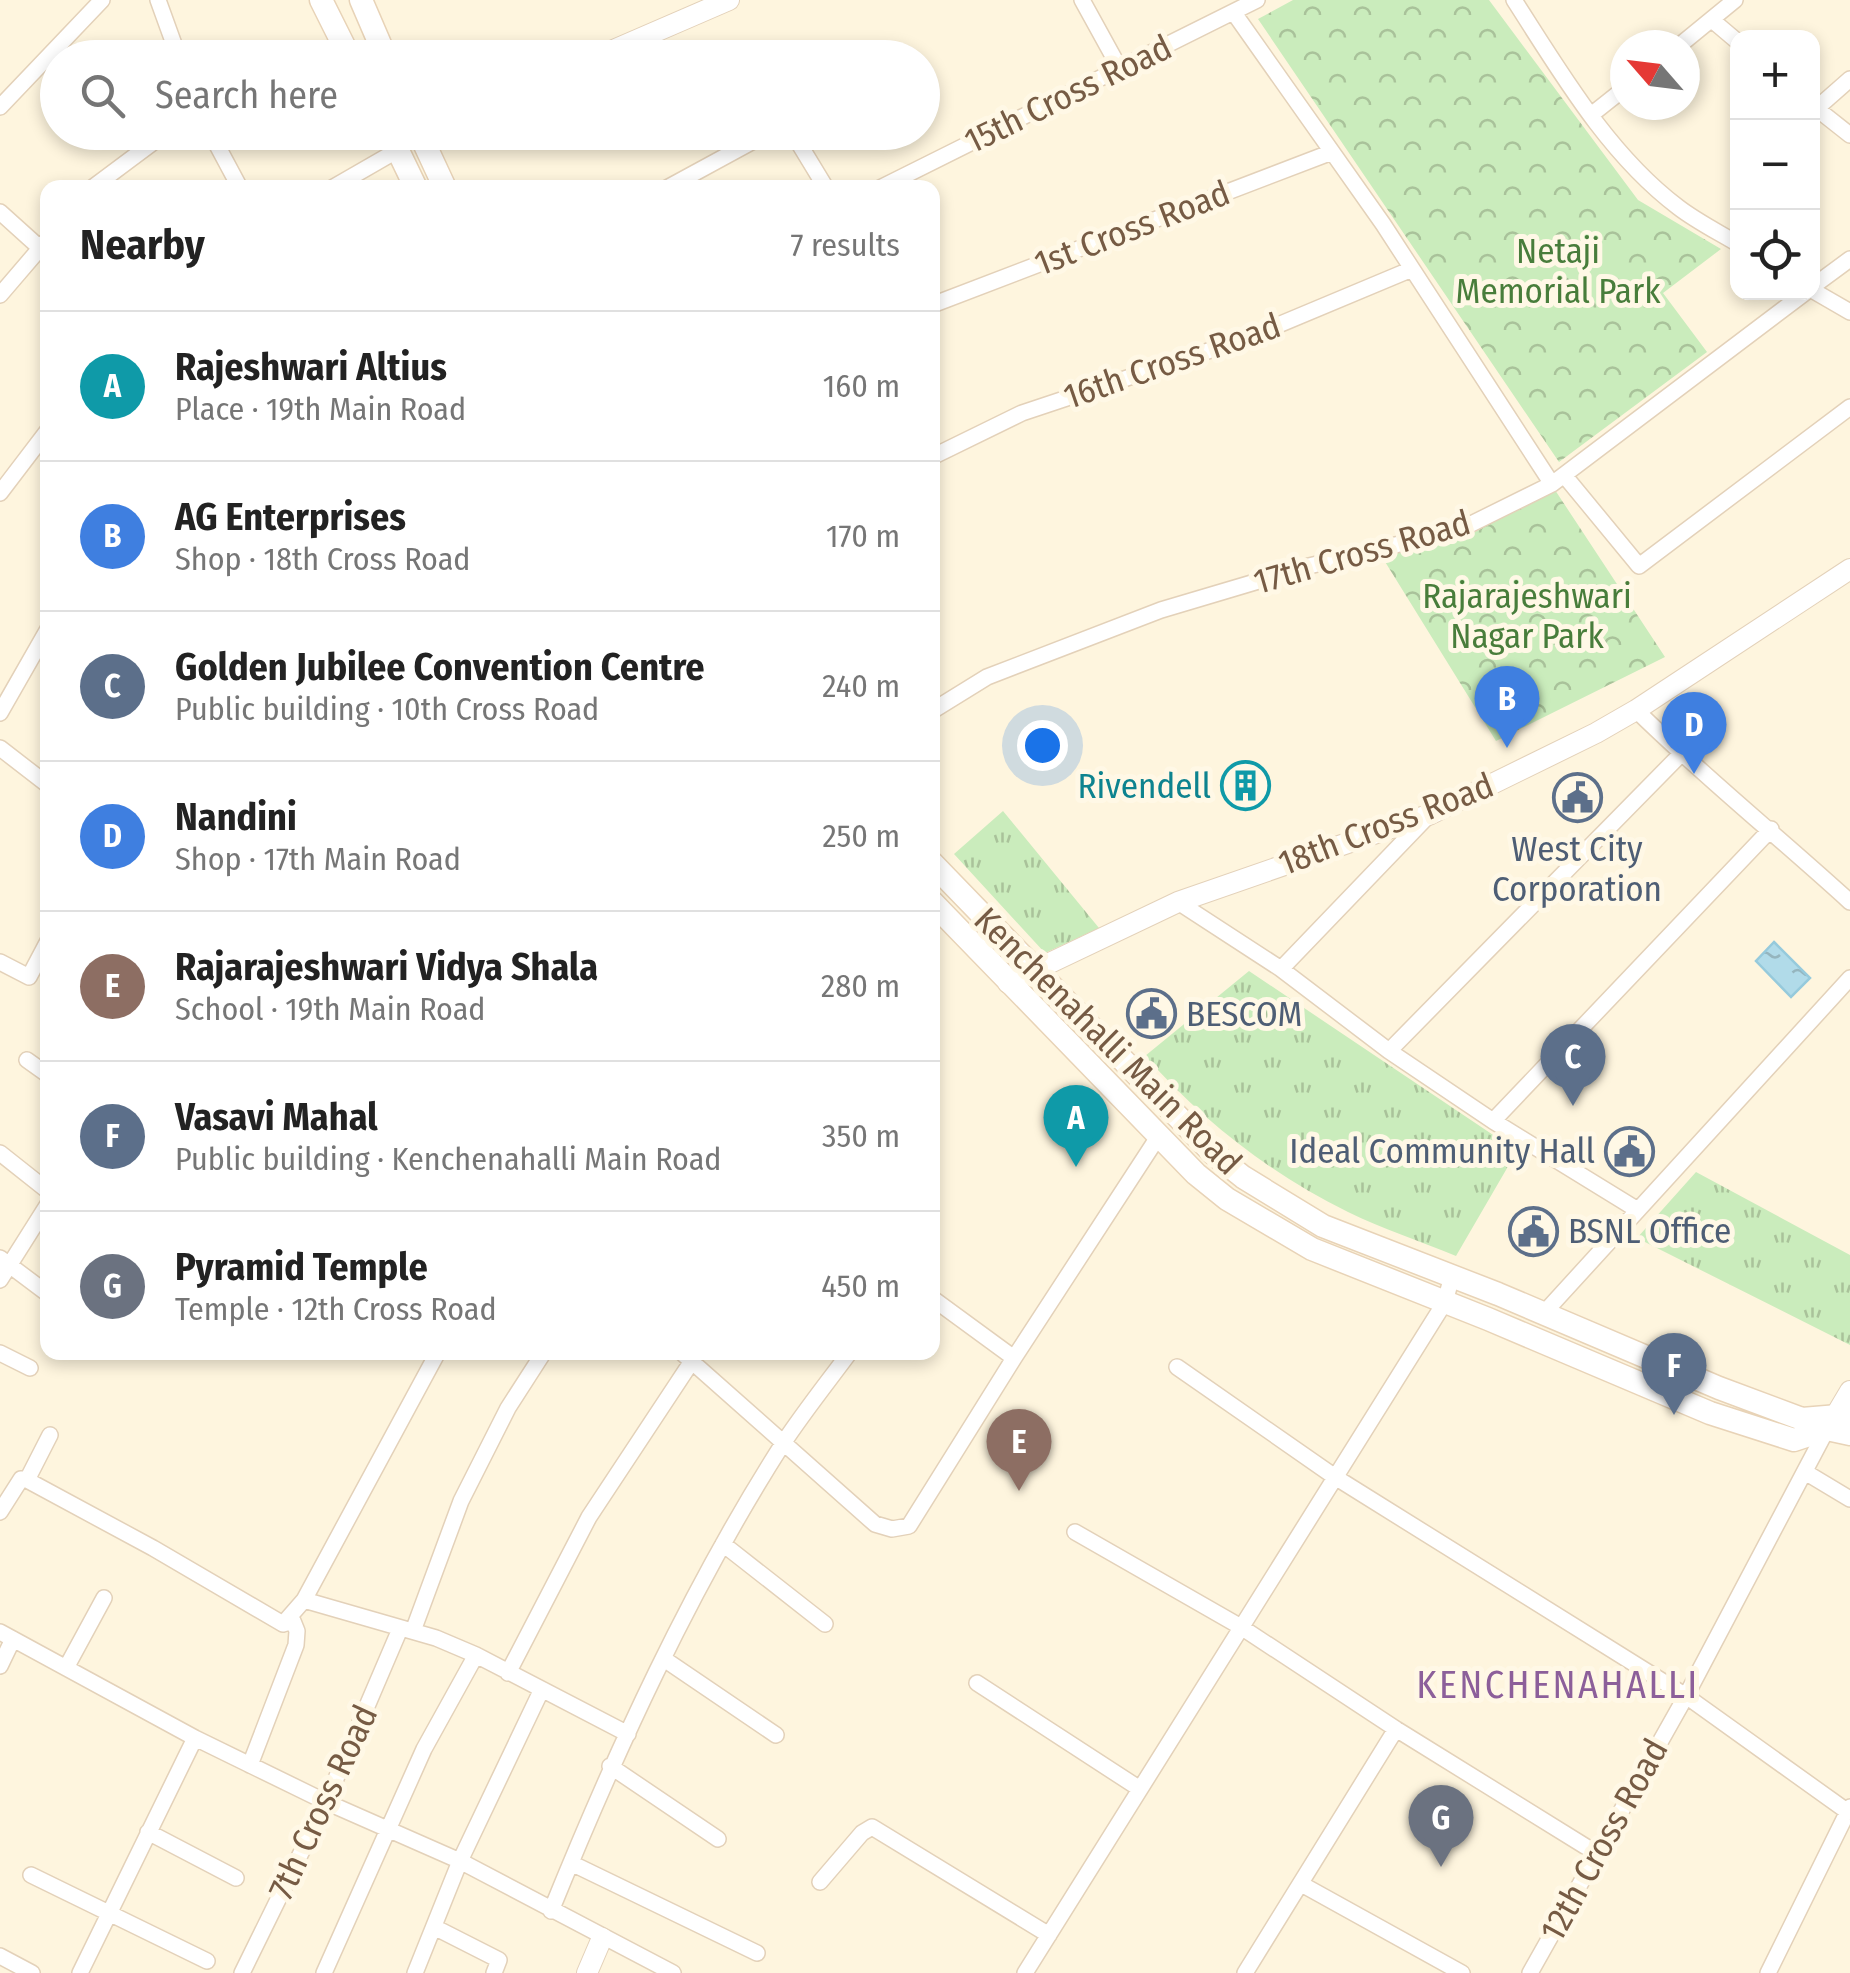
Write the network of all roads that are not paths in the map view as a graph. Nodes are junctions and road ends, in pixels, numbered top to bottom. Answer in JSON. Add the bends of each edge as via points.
{"nodes":[{"id":1,"x":102,"y":0,"type":"edge"},
{"id":2,"x":158,"y":0,"type":"edge"},
{"id":3,"x":321,"y":0,"type":"edge"},
{"id":4,"x":362,"y":0,"type":"edge"},
{"id":5,"x":729,"y":0,"type":"edge"},
{"id":6,"x":1082,"y":0,"type":"edge"},
{"id":7,"x":1257,"y":0,"type":"edge"},
{"id":8,"x":1514,"y":0,"type":"edge"},
{"id":9,"x":1735,"y":0,"type":"edge"},
{"id":10,"x":1234,"y":13,"type":"junction"},
{"id":11,"x":1712,"y":20,"type":"junction"},
{"id":12,"x":1699,"y":30,"type":"edge"},
{"id":13,"x":1730,"y":35,"type":"edge"},
{"id":14,"x":64,"y":40,"type":"edge"},
{"id":15,"x":172,"y":40,"type":"edge"},
{"id":16,"x":341,"y":40,"type":"edge"},
{"id":17,"x":379,"y":40,"type":"edge"},
{"id":18,"x":637,"y":40,"type":"edge"},
{"id":19,"x":40,"y":65,"type":"edge"},
{"id":20,"x":1120,"y":69,"type":"junction"},
{"id":21,"x":1850,"y":79,"type":"edge"},
{"id":22,"x":1610,"y":100,"type":"edge"},
{"id":23,"x":1820,"y":102,"type":"edge"},
{"id":24,"x":0,"y":107,"type":"edge"},
{"id":25,"x":1820,"y":111,"type":"edge"},
{"id":26,"x":1591,"y":115,"type":"junction"},
{"id":27,"x":1850,"y":135,"type":"edge"},
{"id":28,"x":143,"y":150,"type":"edge"},
{"id":29,"x":220,"y":150,"type":"edge"},
{"id":30,"x":381,"y":150,"type":"edge"},
{"id":31,"x":397,"y":150,"type":"edge"},
{"id":32,"x":430,"y":150,"type":"edge"},
{"id":33,"x":737,"y":150,"type":"edge"},
{"id":34,"x":803,"y":150,"type":"edge"},
{"id":35,"x":1332,"y":152,"type":"junction"},
{"id":36,"x":103,"y":180,"type":"edge"},
{"id":37,"x":236,"y":180,"type":"edge"},
{"id":38,"x":342,"y":180,"type":"edge"},
{"id":39,"x":412,"y":180,"type":"edge"},
{"id":40,"x":442,"y":180,"type":"edge"},
{"id":41,"x":682,"y":180,"type":"edge"},
{"id":42,"x":821,"y":180,"type":"edge"},
{"id":43,"x":896,"y":180,"type":"edge"},
{"id":44,"x":0,"y":212,"type":"edge"},
{"id":45,"x":1730,"y":239,"type":"edge"},
{"id":46,"x":40,"y":240,"type":"edge"},
{"id":47,"x":40,"y":248,"type":"edge"},
{"id":48,"x":1850,"y":259,"type":"edge"},
{"id":49,"x":1412,"y":269,"type":"junction"},
{"id":50,"x":1820,"y":282,"type":"edge"},
{"id":51,"x":0,"y":295,"type":"edge"},
{"id":52,"x":1820,"y":296,"type":"edge"},
{"id":53,"x":1797,"y":300,"type":"edge"},
{"id":54,"x":940,"y":301,"type":"edge"},
{"id":55,"x":1850,"y":312,"type":"edge"},
{"id":56,"x":1850,"y":407,"type":"edge"},
{"id":57,"x":40,"y":441,"type":"edge"},
{"id":58,"x":940,"y":452,"type":"edge"},
{"id":59,"x":1558,"y":480,"type":"junction"},
{"id":60,"x":0,"y":494,"type":"edge"},
{"id":61,"x":1850,"y":569,"type":"edge"},
{"id":62,"x":40,"y":643,"type":"edge"},
{"id":63,"x":940,"y":706,"type":"edge"},
{"id":64,"x":1636,"y":710,"type":"junction"},
{"id":65,"x":0,"y":713,"type":"edge"},
{"id":66,"x":0,"y":748,"type":"edge"},
{"id":67,"x":1681,"y":754,"type":"junction"},
{"id":68,"x":40,"y":778,"type":"edge"},
{"id":69,"x":1431,"y":814,"type":"junction"},
{"id":70,"x":1771,"y":829,"type":"junction"},
{"id":71,"x":940,"y":871,"type":"edge"},
{"id":72,"x":1178,"y":902,"type":"junction"},
{"id":73,"x":1850,"y":902,"type":"edge"},
{"id":74,"x":940,"y":911,"type":"edge"},
{"id":75,"x":40,"y":956,"type":"edge"},
{"id":76,"x":0,"y":962,"type":"edge"},
{"id":77,"x":1281,"y":968,"type":"junction"},
{"id":78,"x":1033,"y":970,"type":"junction"},
{"id":79,"x":1850,"y":978,"type":"edge"},
{"id":80,"x":1008,"y":983,"type":"junction"},
{"id":81,"x":1390,"y":1051,"type":"junction"},
{"id":82,"x":27,"y":1060,"type":"dead end"},
{"id":83,"x":40,"y":1069,"type":"edge"},
{"id":84,"x":1493,"y":1121,"type":"junction"},
{"id":85,"x":1158,"y":1137,"type":"junction"},
{"id":86,"x":0,"y":1153,"type":"edge"},
{"id":87,"x":40,"y":1185,"type":"edge"},
{"id":88,"x":1636,"y":1208,"type":"junction"},
{"id":89,"x":40,"y":1214,"type":"edge"},
{"id":90,"x":4,"y":1261,"type":"edge"},
{"id":91,"x":1452,"y":1276,"type":"junction"},
{"id":92,"x":0,"y":1280,"type":"edge"},
{"id":93,"x":40,"y":1288,"type":"edge"},
{"id":94,"x":1445,"y":1302,"type":"junction"},
{"id":95,"x":940,"y":1304,"type":"edge"},
{"id":96,"x":1544,"y":1314,"type":"junction"},
{"id":97,"x":0,"y":1353,"type":"edge"},
{"id":98,"x":1014,"y":1358,"type":"junction"},
{"id":99,"x":434,"y":1360,"type":"edge"},
{"id":100,"x":539,"y":1360,"type":"edge"},
{"id":101,"x":688,"y":1360,"type":"edge"},
{"id":102,"x":695,"y":1360,"type":"edge"},
{"id":103,"x":844,"y":1360,"type":"edge"},
{"id":104,"x":1177,"y":1367,"type":"dead end"},
{"id":105,"x":30,"y":1368,"type":"dead end"},
{"id":106,"x":1850,"y":1391,"type":"edge"},
{"id":107,"x":1840,"y":1423,"type":"edge"},
{"id":108,"x":50,"y":1435,"type":"dead end"},
{"id":109,"x":783,"y":1444,"type":"junction"},
{"id":110,"x":1805,"y":1472,"type":"junction"},
{"id":111,"x":1335,"y":1477,"type":"junction"},
{"id":112,"x":27,"y":1480,"type":"junction"},
{"id":113,"x":1850,"y":1499,"type":"edge"},
{"id":114,"x":0,"y":1512,"type":"edge"},
{"id":115,"x":1075,"y":1532,"type":"dead end"},
{"id":116,"x":723,"y":1544,"type":"junction"},
{"id":117,"x":104,"y":1598,"type":"dead end"},
{"id":118,"x":304,"y":1600,"type":"junction"},
{"id":119,"x":283,"y":1624,"type":"junction"},
{"id":120,"x":825,"y":1624,"type":"dead end"},
{"id":121,"x":1241,"y":1627,"type":"junction"},
{"id":122,"x":407,"y":1630,"type":"junction"},
{"id":123,"x":7,"y":1636,"type":"edge"},
{"id":124,"x":476,"y":1655,"type":"junction"},
{"id":125,"x":664,"y":1659,"type":"junction"},
{"id":126,"x":0,"y":1666,"type":"edge"},
{"id":127,"x":66,"y":1668,"type":"junction"},
{"id":128,"x":508,"y":1673,"type":"junction"},
{"id":129,"x":977,"y":1683,"type":"dead end"},
{"id":130,"x":541,"y":1690,"type":"junction"},
{"id":131,"x":1686,"y":1696,"type":"junction"},
{"id":132,"x":1396,"y":1729,"type":"junction"},
{"id":133,"x":628,"y":1734,"type":"junction"},
{"id":134,"x":776,"y":1734,"type":"dead end"},
{"id":135,"x":194,"y":1738,"type":"junction"},
{"id":136,"x":250,"y":1765,"type":"junction"},
{"id":137,"x":610,"y":1766,"type":"junction"},
{"id":138,"x":1140,"y":1788,"type":"junction"},
{"id":139,"x":326,"y":1802,"type":"junction"},
{"id":140,"x":1849,"y":1809,"type":"edge"},
{"id":141,"x":386,"y":1830,"type":"junction"},
{"id":142,"x":148,"y":1832,"type":"junction"},
{"id":143,"x":718,"y":1839,"type":"dead end"},
{"id":144,"x":1596,"y":1852,"type":"junction"},
{"id":145,"x":460,"y":1862,"type":"junction"},
{"id":146,"x":571,"y":1864,"type":"junction"},
{"id":147,"x":30,"y":1875,"type":"dead end"},
{"id":148,"x":236,"y":1878,"type":"dead end"},
{"id":149,"x":820,"y":1882,"type":"dead end"},
{"id":150,"x":1303,"y":1884,"type":"junction"},
{"id":151,"x":552,"y":1911,"type":"junction"},
{"id":152,"x":109,"y":1914,"type":"junction"},
{"id":153,"x":434,"y":1927,"type":"junction"},
{"id":154,"x":1049,"y":1934,"type":"junction"},
{"id":155,"x":602,"y":1938,"type":"junction"},
{"id":156,"x":757,"y":1952,"type":"dead end"},
{"id":157,"x":0,"y":1956,"type":"edge"},
{"id":158,"x":207,"y":1961,"type":"dead end"},
{"id":159,"x":32,"y":1973,"type":"edge"},
{"id":160,"x":80,"y":1973,"type":"edge"},
{"id":161,"x":242,"y":1973,"type":"edge"},
{"id":162,"x":324,"y":1973,"type":"edge"},
{"id":163,"x":416,"y":1973,"type":"edge"},
{"id":164,"x":494,"y":1973,"type":"edge"},
{"id":165,"x":587,"y":1973,"type":"edge"},
{"id":166,"x":673,"y":1973,"type":"edge"},
{"id":167,"x":1025,"y":1973,"type":"edge"},
{"id":168,"x":1245,"y":1973,"type":"edge"},
{"id":169,"x":1462,"y":1973,"type":"edge"},
{"id":170,"x":1530,"y":1973,"type":"edge"},
{"id":171,"x":1768,"y":1973,"type":"edge"}],
"edges":[{"from":1,"to":14,"type":"street"},
{"from":2,"to":15,"type":"street"},
{"from":3,"to":16,"type":"main road"},
{"from":4,"to":17,"type":"main road"},
{"from":5,"to":18,"type":"street"},
{"from":6,"to":20,"type":"street"},
{"from":7,"to":10,"type":"street","name":"15th Cross Road"},
{"from":8,"to":26,"type":"street"},
{"from":9,"to":11,"type":"street"},
{"from":10,"to":20,"type":"street","name":"15th Cross Road"},
{"from":10,"to":35,"type":"street"},
{"from":11,"to":12,"type":"street"},
{"from":11,"to":13,"type":"street"},
{"from":19,"to":24,"type":"street"},
{"from":20,"to":43,"type":"street","name":"15th Cross Road"},
{"from":21,"to":23,"type":"street"},
{"from":22,"to":26,"type":"street"},
{"from":25,"to":27,"type":"street"},
{"from":26,"to":45,"type":"street","via":[[1644,178]]},
{"from":28,"to":36,"type":"street"},
{"from":29,"to":37,"type":"street"},
{"from":30,"to":38,"type":"street"},
{"from":31,"to":39,"type":"main road"},
{"from":32,"to":40,"type":"main road"},
{"from":33,"to":41,"type":"street"},
{"from":34,"to":42,"type":"street"},
{"from":35,"to":49,"type":"street"},
{"from":35,"to":54,"type":"street","name":"1st Cross Road"},
{"from":44,"to":46,"type":"street"},
{"from":47,"to":51,"type":"street"},
{"from":48,"to":50,"type":"street","name":"17th Cross Road"},
{"from":49,"to":58,"type":"street","name":"16th Cross Road","via":[[1247,338],[1022,413]]},
{"from":49,"to":59,"type":"street"},
{"from":52,"to":55,"type":"street"},
{"from":53,"to":59,"type":"street","name":"17th Cross Road"},
{"from":56,"to":59,"type":"street","via":[[1640,566]]},
{"from":57,"to":60,"type":"street"},
{"from":59,"to":63,"type":"street","name":"17th Cross Road","via":[[1461,529],[1161,610],[988,677]]},
{"from":61,"to":64,"type":"street","name":"18th Cross Road"},
{"from":62,"to":65,"type":"street"},
{"from":64,"to":67,"type":"street"},
{"from":64,"to":69,"type":"street","name":"18th Cross Road"},
{"from":66,"to":68,"type":"street"},
{"from":67,"to":70,"type":"street"},
{"from":67,"to":81,"type":"street"},
{"from":69,"to":72,"type":"street","name":"18th Cross Road"},
{"from":69,"to":77,"type":"street"},
{"from":70,"to":73,"type":"street"},
{"from":70,"to":84,"type":"street"},
{"from":71,"to":78,"type":"main road","name":"Kenchenahalli Main Road"},
{"from":72,"to":77,"type":"street"},
{"from":72,"to":78,"type":"street","name":"18th Cross Road"},
{"from":74,"to":80,"type":"main road","name":"Kenchenahalli Main Road"},
{"from":75,"to":76,"type":"street","via":[[29,977]]},
{"from":77,"to":81,"type":"street"},
{"from":78,"to":80,"type":"street","name":"18th Cross Road"},
{"from":78,"to":91,"type":"main road","name":"Kenchenahalli Main Road","via":[[1242,1177],[1323,1226]]},
{"from":79,"to":88,"type":"street"},
{"from":80,"to":85,"type":"main road","name":"Kenchenahalli Main Road"},
{"from":81,"to":84,"type":"street"},
{"from":82,"to":83,"type":"street"},
{"from":84,"to":88,"type":"street"},
{"from":85,"to":94,"type":"main road","name":"Kenchenahalli Main Road","via":[[1228,1199],[1312,1250]]},
{"from":85,"to":98,"type":"street"},
{"from":86,"to":87,"type":"street"},
{"from":88,"to":96,"type":"street"},
{"from":89,"to":90,"type":"street"},
{"from":90,"to":92,"type":"street"},
{"from":90,"to":93,"type":"street"},
{"from":91,"to":94,"type":"street"},
{"from":91,"to":96,"type":"main road","name":"Kenchenahalli Main Road"},
{"from":94,"to":107,"type":"main road","name":"Kenchenahalli Main Road","via":[[1710,1413],[1794,1440]]},
{"from":94,"to":111,"type":"street"},
{"from":95,"to":98,"type":"street"},
{"from":96,"to":107,"type":"main road","name":"Kenchenahalli Main Road","via":[[1719,1388],[1802,1418]]},
{"from":97,"to":105,"type":"street"},
{"from":98,"to":109,"type":"street","via":[[909,1526],[875,1524]]},
{"from":99,"to":118,"type":"street"},
{"from":100,"to":122,"type":"street","name":"7th Cross Road","via":[[461,1501]]},
{"from":101,"to":128,"type":"street","via":[[590,1516]]},
{"from":102,"to":109,"type":"street"},
{"from":103,"to":109,"type":"street"},
{"from":104,"to":111,"type":"street"},
{"from":106,"to":107,"type":"street","name":"12th Cross Road"},
{"from":107,"to":110,"type":"street","name":"12th Cross Road"},
{"from":108,"to":112,"type":"street"},
{"from":109,"to":116,"type":"street"},
{"from":110,"to":113,"type":"street"},
{"from":110,"to":131,"type":"street","name":"12th Cross Road"},
{"from":111,"to":121,"type":"street"},
{"from":111,"to":131,"type":"street"},
{"from":112,"to":114,"type":"street","via":[[16,1482]]},
{"from":112,"to":119,"type":"street"},
{"from":115,"to":121,"type":"street"},
{"from":116,"to":120,"type":"street"},
{"from":116,"to":125,"type":"street"},
{"from":117,"to":127,"type":"street"},
{"from":118,"to":119,"type":"street"},
{"from":118,"to":122,"type":"street"},
{"from":119,"to":136,"type":"street","via":[[293,1621],[296,1645]]},
{"from":121,"to":132,"type":"street"},
{"from":121,"to":138,"type":"street"},
{"from":122,"to":124,"type":"street"},
{"from":122,"to":139,"type":"street","name":"7th Cross Road"},
{"from":123,"to":126,"type":"street"},
{"from":123,"to":127,"type":"street"},
{"from":124,"to":128,"type":"street"},
{"from":124,"to":141,"type":"street"},
{"from":125,"to":133,"type":"street"},
{"from":125,"to":134,"type":"street"},
{"from":127,"to":135,"type":"street"},
{"from":128,"to":130,"type":"street"},
{"from":129,"to":138,"type":"street"},
{"from":130,"to":133,"type":"street"},
{"from":130,"to":145,"type":"street"},
{"from":131,"to":140,"type":"street"},
{"from":131,"to":144,"type":"street","name":"12th Cross Road"},
{"from":132,"to":144,"type":"street"},
{"from":132,"to":150,"type":"street"},
{"from":133,"to":137,"type":"street"},
{"from":135,"to":136,"type":"street"},
{"from":135,"to":142,"type":"street"},
{"from":136,"to":139,"type":"street"},
{"from":137,"to":143,"type":"street"},
{"from":137,"to":146,"type":"street"},
{"from":138,"to":154,"type":"street"},
{"from":139,"to":141,"type":"street"},
{"from":139,"to":161,"type":"street","name":"7th Cross Road"},
{"from":140,"to":171,"type":"street"},
{"from":141,"to":145,"type":"street"},
{"from":141,"to":162,"type":"street"},
{"from":142,"to":148,"type":"street"},
{"from":142,"to":152,"type":"street"},
{"from":144,"to":170,"type":"street","name":"12th Cross Road"},
{"from":145,"to":151,"type":"street"},
{"from":145,"to":153,"type":"street"},
{"from":146,"to":151,"type":"street"},
{"from":146,"to":156,"type":"street"},
{"from":147,"to":152,"type":"street"},
{"from":149,"to":154,"type":"street","via":[[872,1826]]},
{"from":150,"to":168,"type":"street"},
{"from":150,"to":169,"type":"street"},
{"from":151,"to":155,"type":"street"},
{"from":152,"to":158,"type":"street"},
{"from":152,"to":160,"type":"street"},
{"from":153,"to":163,"type":"street"},
{"from":153,"to":164,"type":"street","via":[[499,1960]]},
{"from":154,"to":167,"type":"street"},
{"from":155,"to":165,"type":"street"},
{"from":155,"to":166,"type":"street"},
{"from":157,"to":159,"type":"street"}]}
